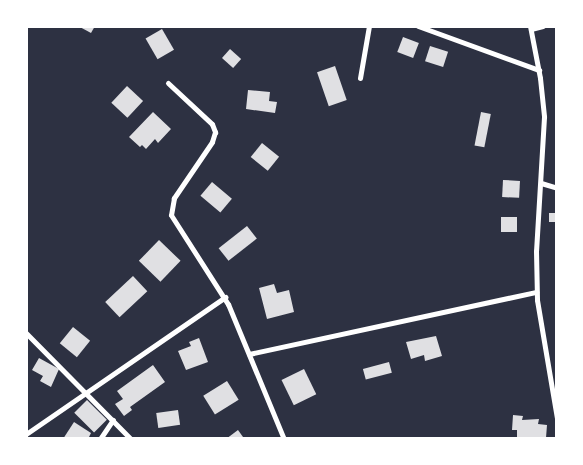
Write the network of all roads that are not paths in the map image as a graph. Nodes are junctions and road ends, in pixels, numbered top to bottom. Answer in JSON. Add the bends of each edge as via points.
{"nodes":[{"id":1,"x":369,"y":26,"type":"edge"},
{"id":2,"x":418,"y":26,"type":"edge"},
{"id":3,"x":543,"y":26,"type":"edge"},
{"id":4,"x":530,"y":28,"type":"edge"},
{"id":5,"x":538,"y":70,"type":"junction"},
{"id":6,"x":360,"y":78,"type":"dead end"},
{"id":7,"x":168,"y":83,"type":"dead end"},
{"id":8,"x":541,"y":183,"type":"junction"},
{"id":9,"x":557,"y":188,"type":"edge"},
{"id":10,"x":536,"y":292,"type":"junction"},
{"id":11,"x":225,"y":297,"type":"junction"},
{"id":12,"x":26,"y":333,"type":"edge"},
{"id":13,"x":249,"y":354,"type":"junction"},
{"id":14,"x":85,"y":392,"type":"junction"},
{"id":15,"x":557,"y":418,"type":"edge"},
{"id":16,"x":113,"y":420,"type":"junction"},
{"id":17,"x":26,"y":434,"type":"edge"},
{"id":18,"x":100,"y":439,"type":"edge"},
{"id":19,"x":131,"y":439,"type":"edge"},
{"id":20,"x":284,"y":439,"type":"edge"}],
"edges":[{"from":1,"to":6,"type":"street"},
{"from":2,"to":5,"type":"street"},
{"from":3,"to":4,"type":"street"},
{"from":4,"to":5,"type":"street"},
{"from":5,"to":8,"type":"street","via":[[544,117]]},
{"from":7,"to":11,"type":"street","via":[[214,129],[212,142],[174,198],[171,212],[173,220]]},
{"from":8,"to":9,"type":"street"},
{"from":8,"to":10,"type":"street"},
{"from":10,"to":13,"type":"street"},
{"from":10,"to":15,"type":"street"},
{"from":11,"to":13,"type":"street"},
{"from":11,"to":14,"type":"street"},
{"from":12,"to":14,"type":"street"},
{"from":13,"to":20,"type":"street"},
{"from":14,"to":16,"type":"street"},
{"from":14,"to":17,"type":"street"},
{"from":16,"to":18,"type":"street"},
{"from":16,"to":19,"type":"street"}]}
